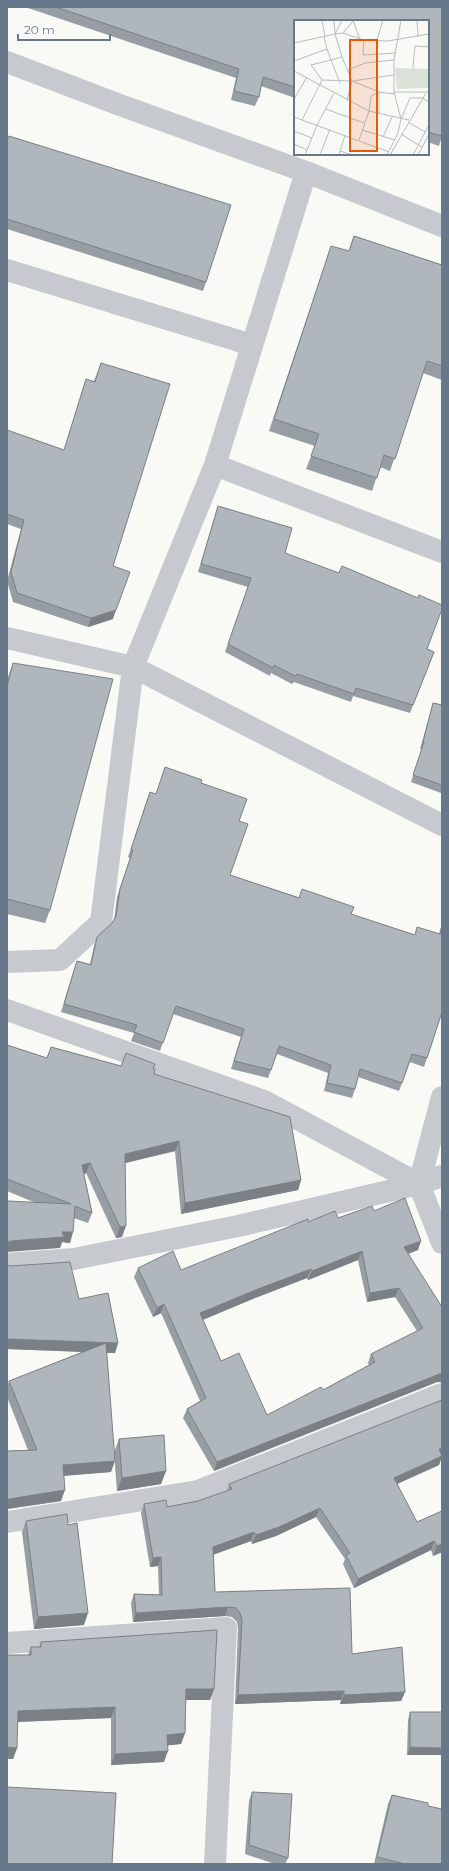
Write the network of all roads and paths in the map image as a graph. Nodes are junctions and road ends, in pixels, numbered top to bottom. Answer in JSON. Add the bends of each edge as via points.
{"nodes":[{"id":1,"x":7,"y":62,"type":"edge"},
{"id":2,"x":306,"y":172,"type":"junction"},
{"id":3,"x":442,"y":226,"type":"edge"},
{"id":4,"x":7,"y":270,"type":"edge"},
{"id":5,"x":252,"y":345,"type":"junction"},
{"id":6,"x":215,"y":465,"type":"junction"},
{"id":7,"x":442,"y":552,"type":"edge"},
{"id":8,"x":7,"y":638,"type":"edge"},
{"id":9,"x":133,"y":667,"type":"junction"},
{"id":10,"x":442,"y":825,"type":"edge"},
{"id":11,"x":7,"y":962,"type":"edge"},
{"id":12,"x":7,"y":1010,"type":"edge"},
{"id":13,"x":442,"y":1096,"type":"edge"},
{"id":14,"x":442,"y":1176,"type":"edge"},
{"id":15,"x":419,"y":1184,"type":"junction"},
{"id":16,"x":442,"y":1243,"type":"edge"},
{"id":17,"x":7,"y":1264,"type":"edge"},
{"id":18,"x":442,"y":1394,"type":"edge"},
{"id":19,"x":7,"y":1522,"type":"edge"},
{"id":20,"x":7,"y":1643,"type":"edge"},
{"id":21,"x":215,"y":1864,"type":"edge"}],
"edges":[{"from":1,"to":2,"type":"street"},
{"from":2,"to":3,"type":"street"},
{"from":2,"to":5,"type":"street"},
{"from":4,"to":5,"type":"street"},
{"from":5,"to":6,"type":"street"},
{"from":6,"to":7,"type":"street"},
{"from":6,"to":9,"type":"street"},
{"from":8,"to":9,"type":"street"},
{"from":9,"to":10,"type":"street"},
{"from":9,"to":11,"type":"street","via":[[101,922],[60,960]]},
{"from":12,"to":15,"type":"street","via":[[264,1101]]},
{"from":13,"to":15,"type":"street"},
{"from":14,"to":15,"type":"street"},
{"from":15,"to":16,"type":"street"},
{"from":15,"to":17,"type":"street","via":[[238,1226],[74,1259]]},
{"from":18,"to":19,"type":"street","via":[[198,1491]]},
{"from":20,"to":21,"type":"street","via":[[226,1628]]}]}
